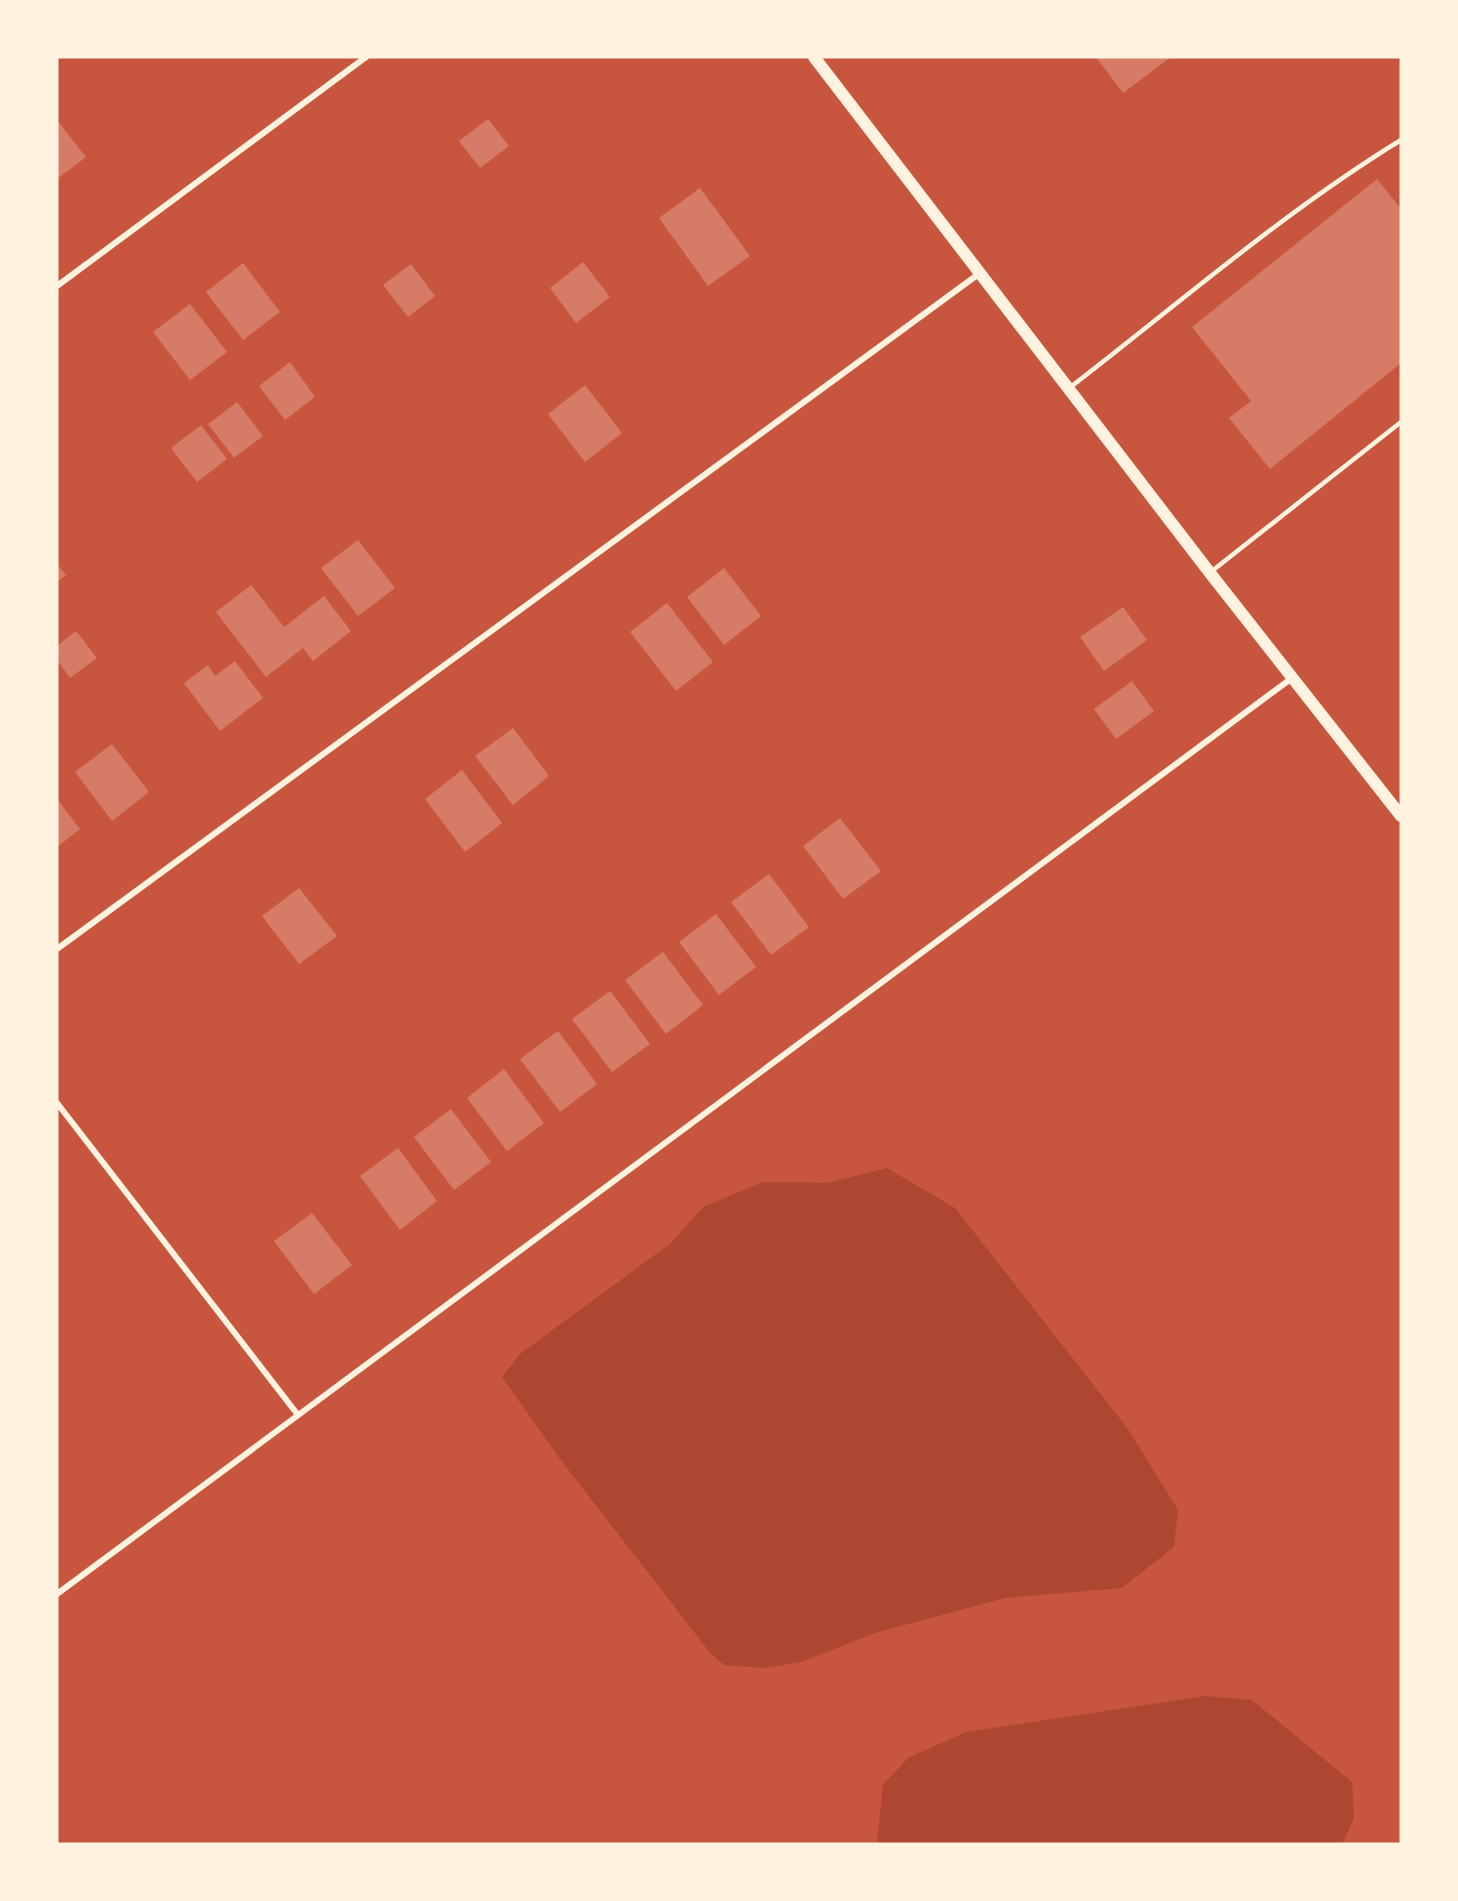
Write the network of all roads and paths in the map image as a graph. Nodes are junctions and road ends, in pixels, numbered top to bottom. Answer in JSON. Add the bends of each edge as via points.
{"nodes":[{"id":1,"x":366,"y":57,"type":"edge"},
{"id":2,"x":814,"y":57,"type":"edge"},
{"id":3,"x":1401,"y":140,"type":"edge"},
{"id":4,"x":981,"y":273,"type":"junction"},
{"id":5,"x":57,"y":286,"type":"edge"},
{"id":6,"x":1068,"y":388,"type":"junction"},
{"id":7,"x":1401,"y":422,"type":"edge"},
{"id":8,"x":1210,"y":573,"type":"junction"},
{"id":9,"x":1293,"y":678,"type":"junction"},
{"id":10,"x":1401,"y":816,"type":"edge"},
{"id":11,"x":57,"y":949,"type":"edge"},
{"id":12,"x":57,"y":1103,"type":"edge"},
{"id":13,"x":298,"y":1415,"type":"junction"},
{"id":14,"x":57,"y":1594,"type":"edge"}],
"edges":[{"from":1,"to":5,"type":"street"},
{"from":2,"to":4,"type":"main road"},
{"from":3,"to":6,"type":"lane","via":[[1273,229]]},
{"from":4,"to":6,"type":"main road"},
{"from":4,"to":11,"type":"street"},
{"from":6,"to":8,"type":"main road"},
{"from":7,"to":8,"type":"lane"},
{"from":8,"to":9,"type":"main road"},
{"from":9,"to":10,"type":"main road"},
{"from":9,"to":13,"type":"street"},
{"from":12,"to":13,"type":"street"},
{"from":13,"to":14,"type":"street"}]}
